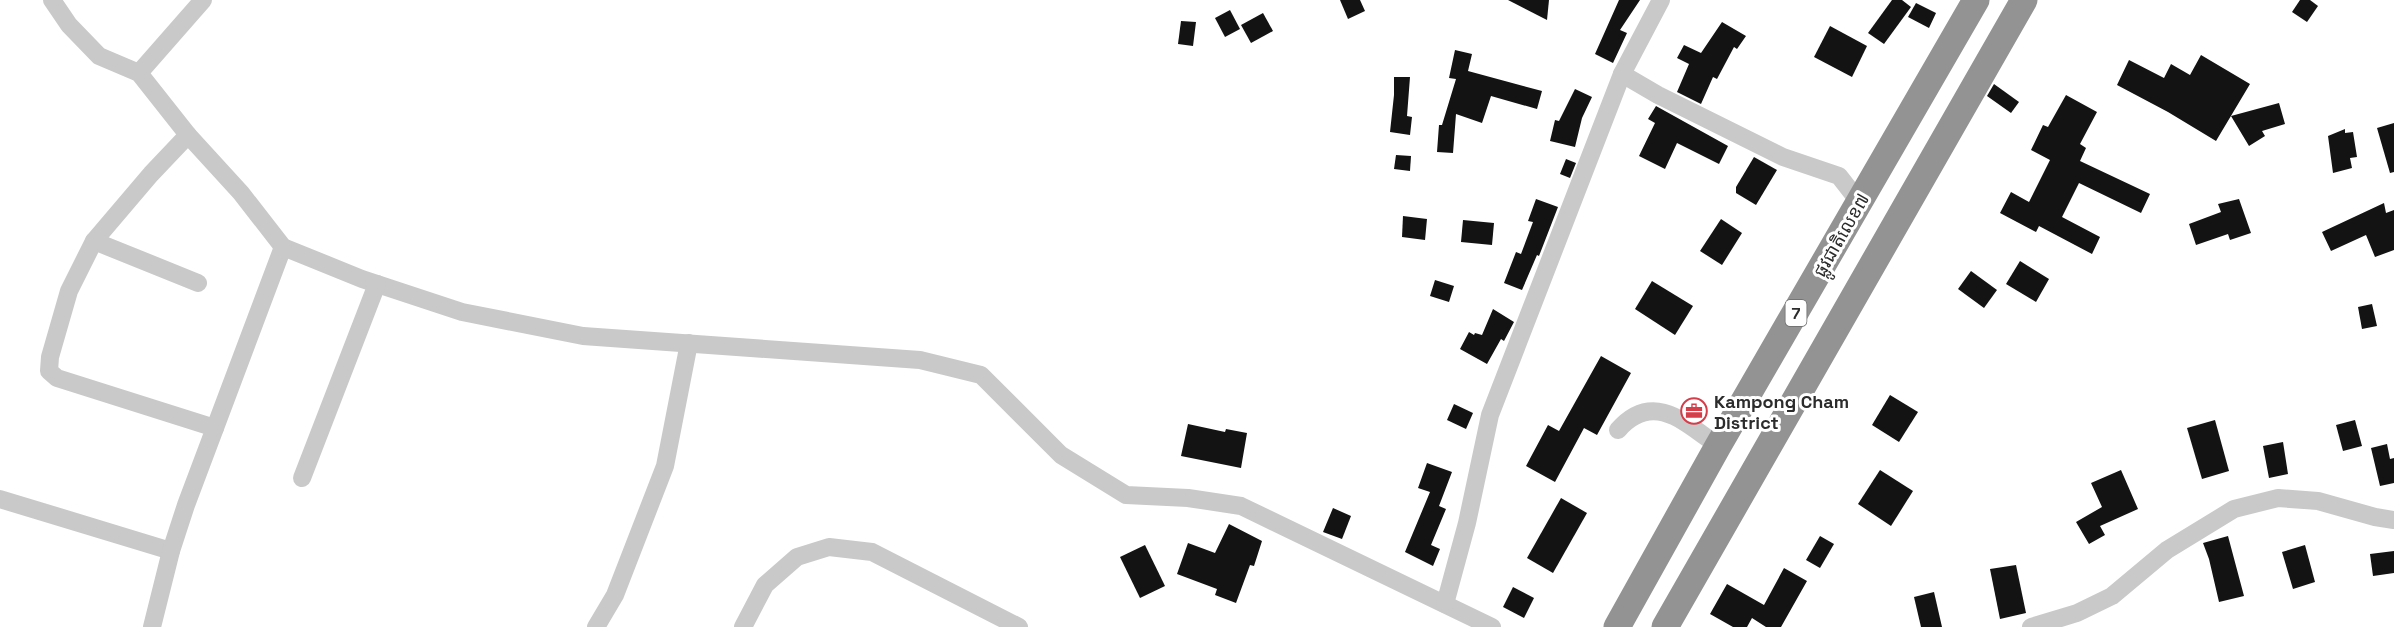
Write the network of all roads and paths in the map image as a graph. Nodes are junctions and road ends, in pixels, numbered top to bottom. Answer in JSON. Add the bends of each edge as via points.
{"nodes":[{"id":1,"x":52,"y":0,"type":"edge"},
{"id":2,"x":203,"y":0,"type":"edge"},
{"id":3,"x":1661,"y":0,"type":"edge"},
{"id":4,"x":1976,"y":0,"type":"edge"},
{"id":5,"x":2024,"y":0,"type":"edge"},
{"id":6,"x":139,"y":73,"type":"junction"},
{"id":7,"x":1622,"y":74,"type":"junction"},
{"id":8,"x":188,"y":135,"type":"junction"},
{"id":9,"x":1860,"y":203,"type":"junction"},
{"id":10,"x":94,"y":241,"type":"junction"},
{"id":11,"x":283,"y":246,"type":"junction"},
{"id":12,"x":198,"y":283,"type":"dead end"},
{"id":13,"x":377,"y":284,"type":"junction"},
{"id":14,"x":689,"y":343,"type":"junction"},
{"id":15,"x":215,"y":429,"type":"junction"},
{"id":16,"x":1618,"y":430,"type":"dead end"},
{"id":17,"x":1718,"y":446,"type":"junction"},
{"id":18,"x":302,"y":478,"type":"dead end"},
{"id":19,"x":0,"y":498,"type":"edge"},
{"id":20,"x":2394,"y":520,"type":"edge"},
{"id":21,"x":171,"y":551,"type":"junction"},
{"id":22,"x":1446,"y":604,"type":"junction"},
{"id":23,"x":152,"y":627,"type":"edge"},
{"id":24,"x":596,"y":627,"type":"edge"},
{"id":25,"x":743,"y":627,"type":"edge"},
{"id":26,"x":1019,"y":627,"type":"edge"},
{"id":27,"x":1492,"y":627,"type":"edge"},
{"id":28,"x":1617,"y":627,"type":"edge"},
{"id":29,"x":1665,"y":627,"type":"edge"},
{"id":30,"x":2031,"y":627,"type":"edge"}],
"edges":[{"from":1,"to":6,"type":"street","via":[[69,25],[99,56]]},
{"from":2,"to":6,"type":"street"},
{"from":3,"to":7,"type":"street"},
{"from":4,"to":9,"type":"highway","name":"ផ្លូវជាតិលេខ៧","number":"7"},
{"from":5,"to":29,"type":"highway","number":"7"},
{"from":6,"to":8,"type":"street"},
{"from":7,"to":9,"type":"street","via":[[1783,157],[1839,176]]},
{"from":7,"to":22,"type":"street","via":[[1490,415]]},
{"from":8,"to":10,"type":"street"},
{"from":8,"to":11,"type":"street"},
{"from":9,"to":17,"type":"highway","name":"ផ្លូវជាតិលេខ៧","number":"7"},
{"from":10,"to":12,"type":"street"},
{"from":10,"to":15,"type":"street","via":[[69,291],[49,371],[57,378]]},
{"from":11,"to":13,"type":"street"},
{"from":11,"to":15,"type":"street"},
{"from":13,"to":14,"type":"street","via":[[462,312],[583,336]]},
{"from":13,"to":18,"type":"street"},
{"from":14,"to":22,"type":"street","via":[[920,360],[981,375],[1061,454],[1126,495],[1241,506]]},
{"from":14,"to":24,"type":"street","via":[[665,466],[615,595]]},
{"from":15,"to":21,"type":"street"},
{"from":16,"to":17,"type":"street","via":[[1627,419],[1657,411],[1674,414]]},
{"from":17,"to":28,"type":"highway","name":"ផ្លូវជាតិលេខ៧","number":"7"},
{"from":19,"to":21,"type":"street"},
{"from":20,"to":30,"type":"street","via":[[2318,501],[2278,498],[2234,509],[2167,550],[2112,596],[2077,613]]},
{"from":21,"to":23,"type":"street"},
{"from":22,"to":27,"type":"street"},
{"from":25,"to":26,"type":"street","via":[[765,585],[797,557],[829,547],[872,552]]}]}
